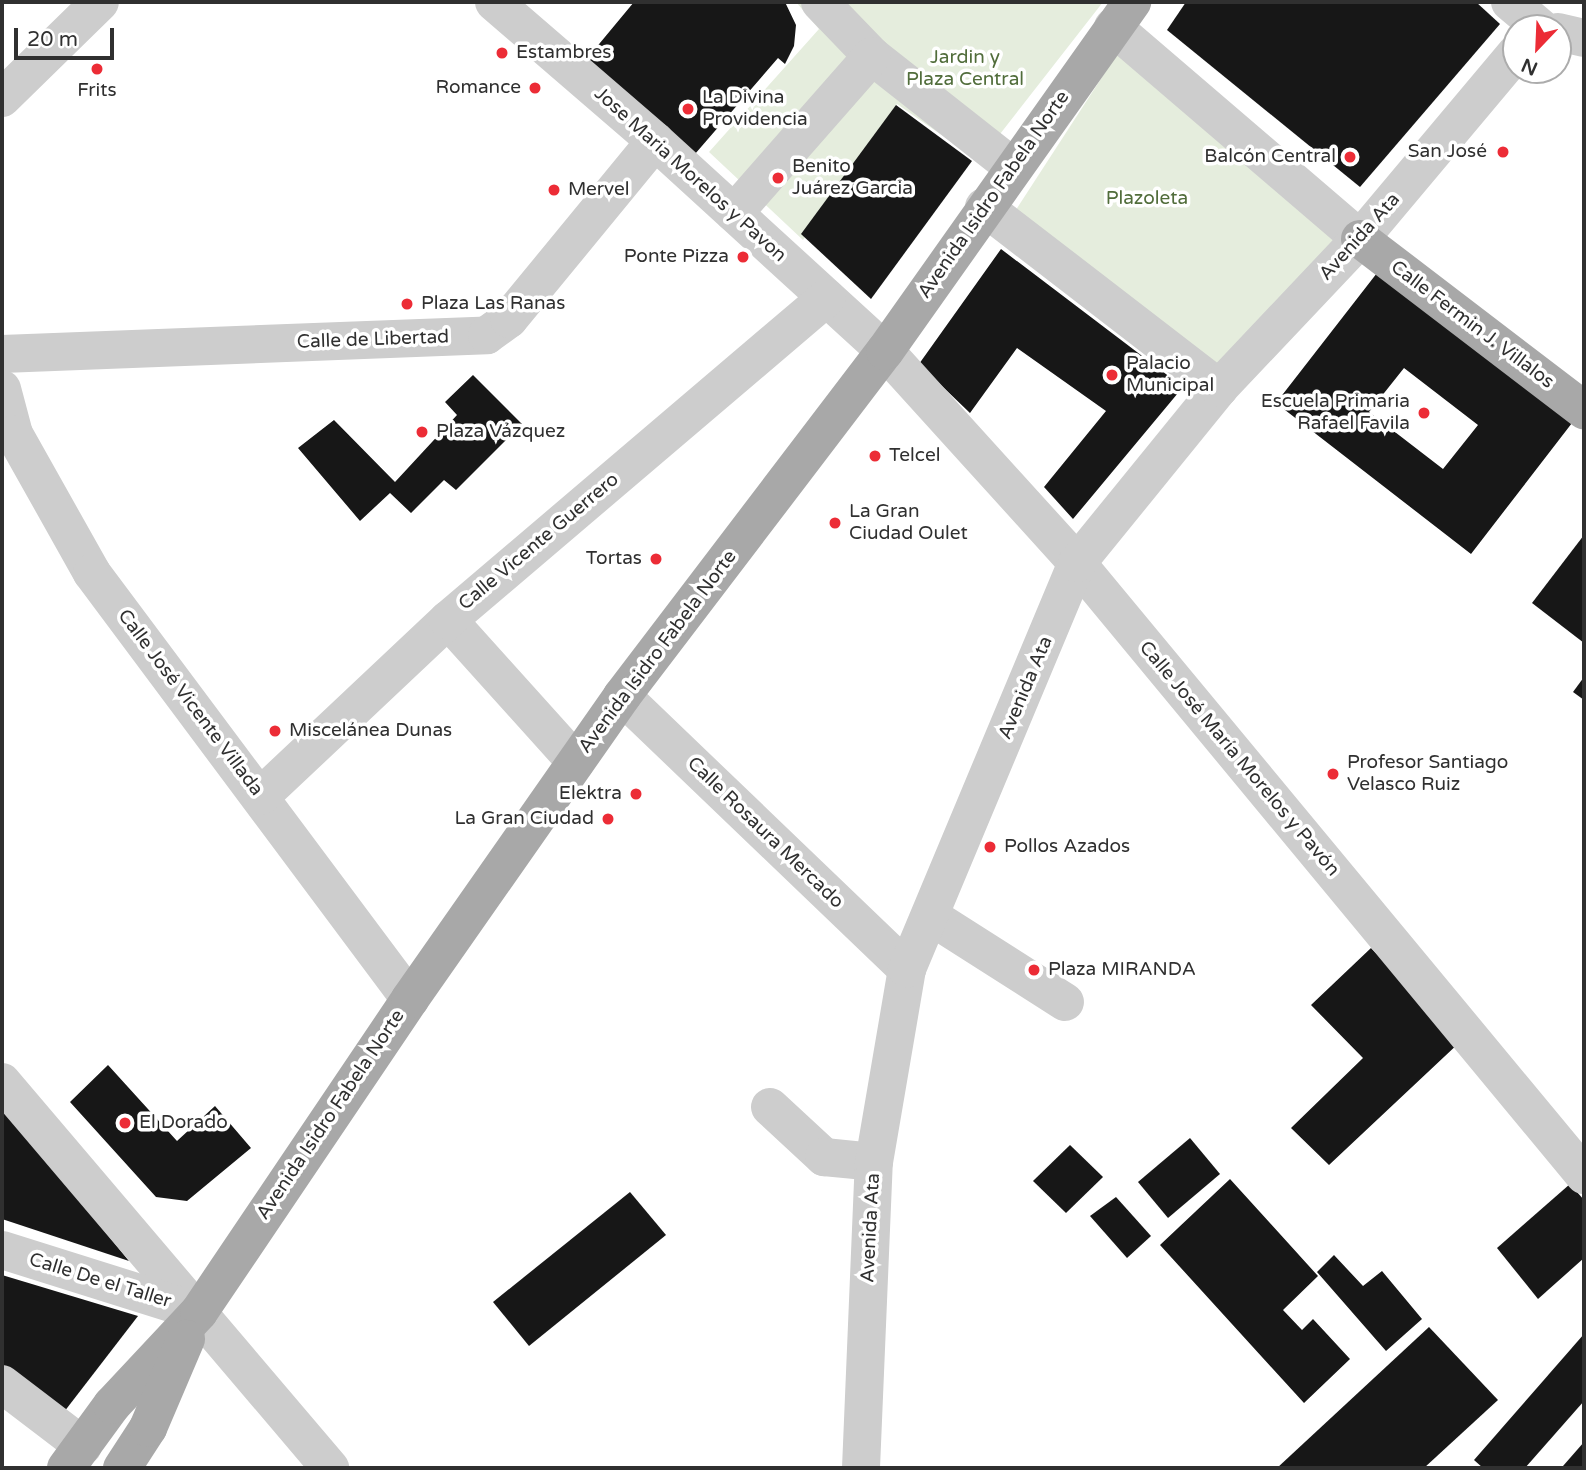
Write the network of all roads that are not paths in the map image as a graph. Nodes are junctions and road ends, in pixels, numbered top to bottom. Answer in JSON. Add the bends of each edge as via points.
{"nodes":[{"id":1,"x":100,"y":2,"type":"edge"},
{"id":2,"x":494,"y":2,"type":"edge"},
{"id":3,"x":820,"y":2,"type":"edge"},
{"id":4,"x":1510,"y":2,"type":"edge"},
{"id":5,"x":1123,"y":14,"type":"edge"},
{"id":6,"x":1523,"y":14,"type":"edge"},
{"id":7,"x":872,"y":56,"type":"junction"},
{"id":8,"x":1502,"y":70,"type":"edge"},
{"id":9,"x":2,"y":98,"type":"edge"},
{"id":10,"x":655,"y":141,"type":"junction"},
{"id":11,"x":1013,"y":167,"type":"junction"},
{"id":12,"x":984,"y":207,"type":"junction"},
{"id":13,"x":734,"y":213,"type":"junction"},
{"id":14,"x":1360,"y":239,"type":"junction"},
{"id":15,"x":827,"y":298,"type":"junction"},
{"id":16,"x":885,"y":351,"type":"junction"},
{"id":17,"x":2,"y":354,"type":"edge"},
{"id":18,"x":2,"y":388,"type":"edge"},
{"id":19,"x":1219,"y":388,"type":"junction"},
{"id":20,"x":1584,"y":410,"type":"edge"},
{"id":21,"x":8,"y":439,"type":"edge"},
{"id":22,"x":1077,"y":564,"type":"junction"},
{"id":23,"x":448,"y":620,"type":"junction"},
{"id":24,"x":622,"y":696,"type":"junction"},
{"id":25,"x":576,"y":762,"type":"junction"},
{"id":26,"x":261,"y":796,"type":"junction"},
{"id":27,"x":930,"y":916,"type":"junction"},
{"id":28,"x":907,"y":969,"type":"junction"},
{"id":29,"x":410,"y":999,"type":"junction"},
{"id":30,"x":1065,"y":1002,"type":"dead end"},
{"id":31,"x":2,"y":1082,"type":"edge"},
{"id":32,"x":771,"y":1107,"type":"dead end"},
{"id":33,"x":874,"y":1162,"type":"junction"},
{"id":34,"x":1584,"y":1175,"type":"edge"},
{"id":35,"x":2,"y":1250,"type":"edge"},
{"id":36,"x":199,"y":1312,"type":"junction"},
{"id":37,"x":2,"y":1384,"type":"edge"},
{"id":38,"x":75,"y":1457,"type":"edge"},
{"id":39,"x":122,"y":1468,"type":"edge"},
{"id":40,"x":330,"y":1468,"type":"edge"},
{"id":41,"x":861,"y":1468,"type":"edge"}],
"edges":[{"from":1,"to":9,"type":"street"},
{"from":2,"to":10,"type":"street","name":"Jose Maria Morelos y Pavon"},
{"from":3,"to":7,"type":"street"},
{"from":4,"to":6,"type":"street"},
{"from":5,"to":11,"type":"main road","name":"Avenida Isidro Fabela Norte"},
{"from":5,"to":14,"type":"street"},
{"from":7,"to":11,"type":"street"},
{"from":7,"to":13,"type":"street"},
{"from":8,"to":14,"type":"street","name":"Avenida Ata"},
{"from":10,"to":13,"type":"street","name":"Jose Maria Morelos y Pavon"},
{"from":10,"to":17,"type":"street","name":"Calle de Libertad","via":[[509,319],[487,335]]},
{"from":11,"to":12,"type":"main road","name":"Avenida Isidro Fabela Norte"},
{"from":12,"to":16,"type":"main road","name":"Avenida Isidro Fabela Norte"},
{"from":12,"to":19,"type":"street"},
{"from":13,"to":15,"type":"street","name":"Jose Maria Morelos y Pavon"},
{"from":14,"to":19,"type":"street","name":"Avenida Ata"},
{"from":14,"to":20,"type":"main road","name":"Calle Fermin J. Villalos"},
{"from":15,"to":16,"type":"street","name":"Jose Maria Morelos y Pavon"},
{"from":15,"to":23,"type":"street","name":"Calle Vicente Guerrero"},
{"from":16,"to":22,"type":"street","name":"Calle José María Morelos y Pavón"},
{"from":16,"to":24,"type":"main road","name":"Avenida Isidro Fabela Norte"},
{"from":18,"to":21,"type":"street","name":"Calle José Vicente Villada"},
{"from":19,"to":22,"type":"street","name":"Avenida Ata"},
{"from":21,"to":26,"type":"street","name":"Calle José Vicente Villada","via":[[92,573]]},
{"from":22,"to":27,"type":"street","name":"Avenida Ata"},
{"from":22,"to":34,"type":"street","name":"Calle José María Morelos y Pavón"},
{"from":23,"to":25,"type":"street"},
{"from":23,"to":26,"type":"street","name":"Calle Vicente Guerrero"},
{"from":24,"to":25,"type":"main road","name":"Avenida Isidro Fabela Norte"},
{"from":24,"to":28,"type":"street","name":"Calle Rosaura Mercado"},
{"from":25,"to":29,"type":"main road","name":"Avenida Isidro Fabela Norte"},
{"from":26,"to":29,"type":"street","name":"Calle José Vicente Villada"},
{"from":27,"to":28,"type":"street","name":"Avenida Ata"},
{"from":27,"to":30,"type":"street"},
{"from":28,"to":33,"type":"street","name":"Avenida Ata"},
{"from":29,"to":36,"type":"main road","name":"Avenida Isidro Fabela Norte"},
{"from":31,"to":36,"type":"street"},
{"from":32,"to":33,"type":"street","via":[[824,1157]]},
{"from":33,"to":41,"type":"street","name":"Avenida Ata"},
{"from":35,"to":36,"type":"street","name":"Calle De el Taller"},
{"from":36,"to":38,"type":"main road","name":"Avenida Isidro Fabela Norte","via":[[112,1405]]},
{"from":36,"to":39,"type":"main road","name":"Avenida Isidro Fabela Norte","via":[[148,1428]]},
{"from":36,"to":40,"type":"street"},
{"from":37,"to":38,"type":"street"}]}
